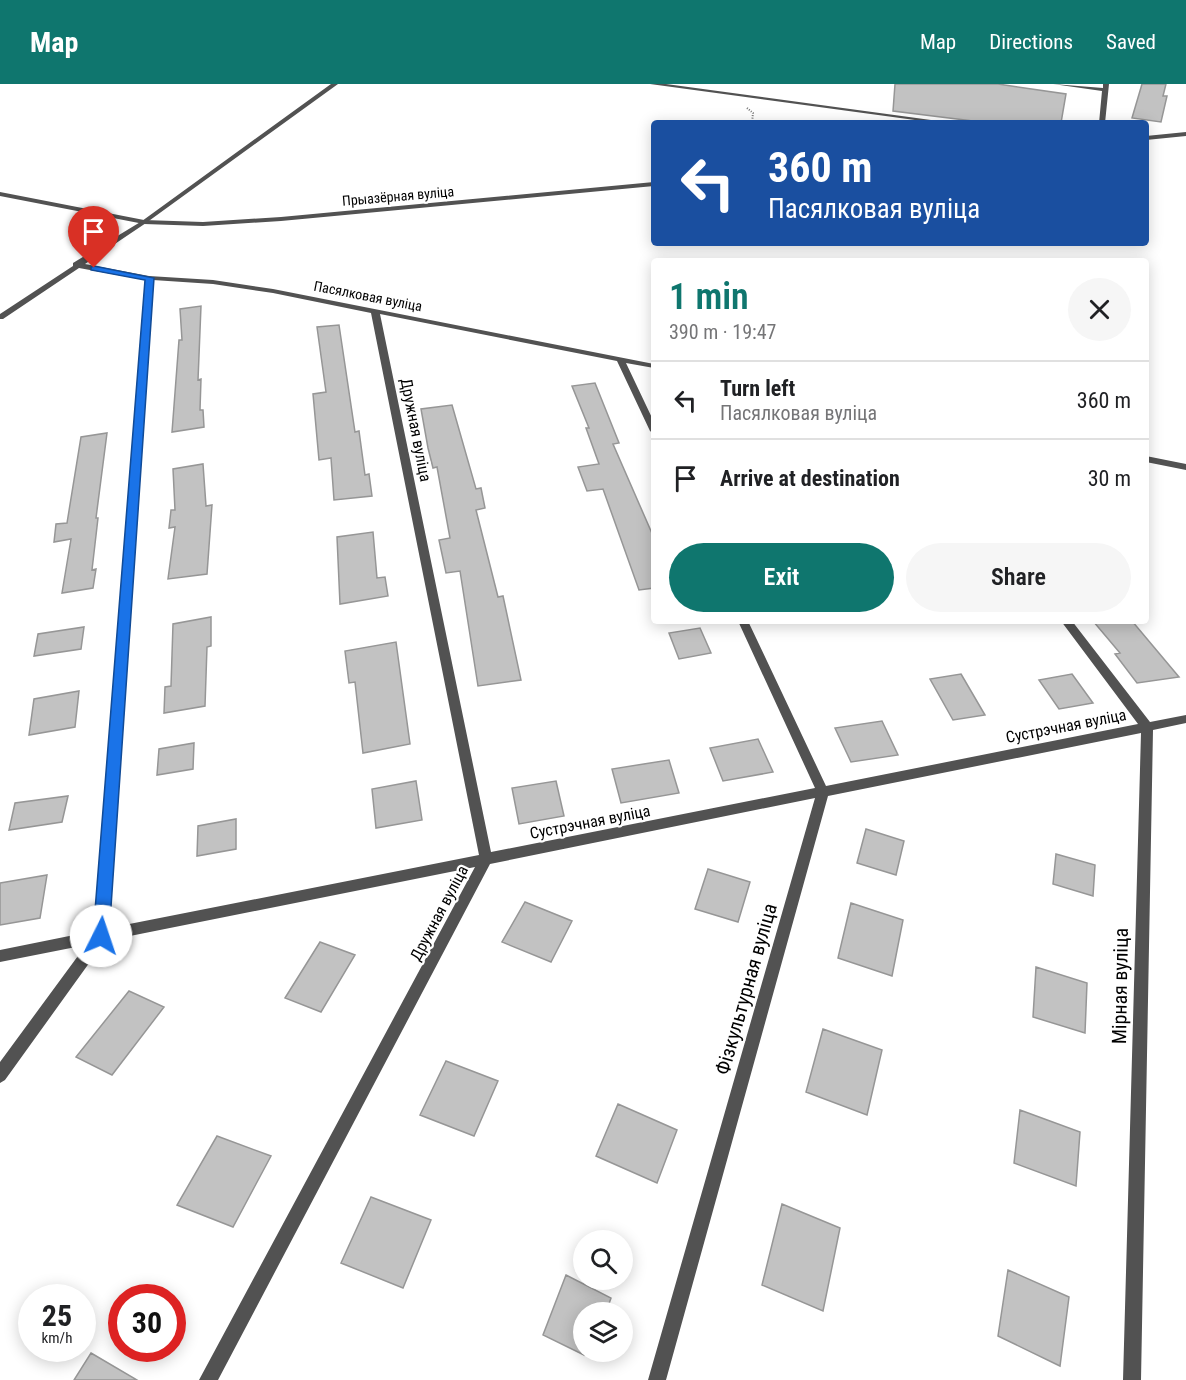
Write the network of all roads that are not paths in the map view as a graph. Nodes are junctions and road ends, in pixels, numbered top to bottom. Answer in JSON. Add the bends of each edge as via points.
{"nodes":[{"id":1,"x":335,"y":84,"type":"edge"},
{"id":2,"x":653,"y":84,"type":"edge"},
{"id":3,"x":1056,"y":84,"type":"edge"},
{"id":4,"x":1105,"y":87,"type":"edge"},
{"id":5,"x":927,"y":120,"type":"edge"},
{"id":6,"x":1102,"y":120,"type":"edge"},
{"id":7,"x":1186,"y":134,"type":"edge"},
{"id":8,"x":1149,"y":138,"type":"edge"},
{"id":9,"x":651,"y":184,"type":"edge"},
{"id":10,"x":0,"y":194,"type":"edge"},
{"id":11,"x":144,"y":222,"type":"junction"},
{"id":12,"x":76,"y":265,"type":"junction"},
{"id":13,"x":149,"y":278,"type":"junction"},
{"id":14,"x":375,"y":311,"type":"junction"},
{"id":15,"x":0,"y":317,"type":"edge"},
{"id":16,"x":620,"y":359,"type":"junction"},
{"id":17,"x":651,"y":365,"type":"edge"},
{"id":18,"x":651,"y":425,"type":"edge"},
{"id":19,"x":1149,"y":460,"type":"edge"},
{"id":20,"x":1186,"y":467,"type":"edge"},
{"id":21,"x":744,"y":624,"type":"edge"},
{"id":22,"x":1068,"y":624,"type":"edge"},
{"id":23,"x":1186,"y":719,"type":"edge"},
{"id":24,"x":1148,"y":727,"type":"junction"},
{"id":25,"x":823,"y":792,"type":"junction"},
{"id":26,"x":486,"y":859,"type":"junction"},
{"id":27,"x":101,"y":936,"type":"junction"},
{"id":28,"x":0,"y":956,"type":"edge"},
{"id":29,"x":0,"y":1076,"type":"edge"},
{"id":30,"x":208,"y":1380,"type":"edge"},
{"id":31,"x":657,"y":1380,"type":"edge"},
{"id":32,"x":1132,"y":1380,"type":"edge"}],
"edges":[{"from":1,"to":11,"type":"street"},
{"from":2,"to":5,"type":"street"},
{"from":3,"to":4,"type":"street"},
{"from":4,"to":6,"type":"street"},
{"from":7,"to":8,"type":"street"},
{"from":9,"to":11,"type":"street","name":"Прыазёрная вуліца","via":[[281,219],[203,224]]},
{"from":10,"to":11,"type":"street","name":"Прыазёрная вуліца"},
{"from":11,"to":12,"type":"street"},
{"from":12,"to":13,"type":"street","name":"Пасялковая вуліца"},
{"from":12,"to":15,"type":"street"},
{"from":13,"to":14,"type":"street","name":"Пасялковая вуліца","via":[[213,282]]},
{"from":13,"to":27,"type":"street"},
{"from":14,"to":16,"type":"street","name":"Пасялковая вуліца"},
{"from":14,"to":26,"type":"street","name":"Дружная вуліца"},
{"from":16,"to":17,"type":"street","name":"Пасялковая вуліца"},
{"from":16,"to":18,"type":"street"},
{"from":19,"to":20,"type":"street"},
{"from":21,"to":25,"type":"street"},
{"from":22,"to":24,"type":"street"},
{"from":23,"to":24,"type":"street","name":"Сустрэчная вуліца"},
{"from":24,"to":25,"type":"street","name":"Сустрэчная вуліца"},
{"from":24,"to":32,"type":"street","name":"Мірная вуліца"},
{"from":25,"to":26,"type":"street","name":"Сустрэчная вуліца"},
{"from":25,"to":31,"type":"street","name":"Фізкультурная вуліца"},
{"from":26,"to":27,"type":"street","name":"Сустрэчная вуліца"},
{"from":26,"to":30,"type":"street","name":"Дружная вуліца"},
{"from":27,"to":28,"type":"street","name":"Сустрэчная вуліца"},
{"from":27,"to":29,"type":"street"}]}
